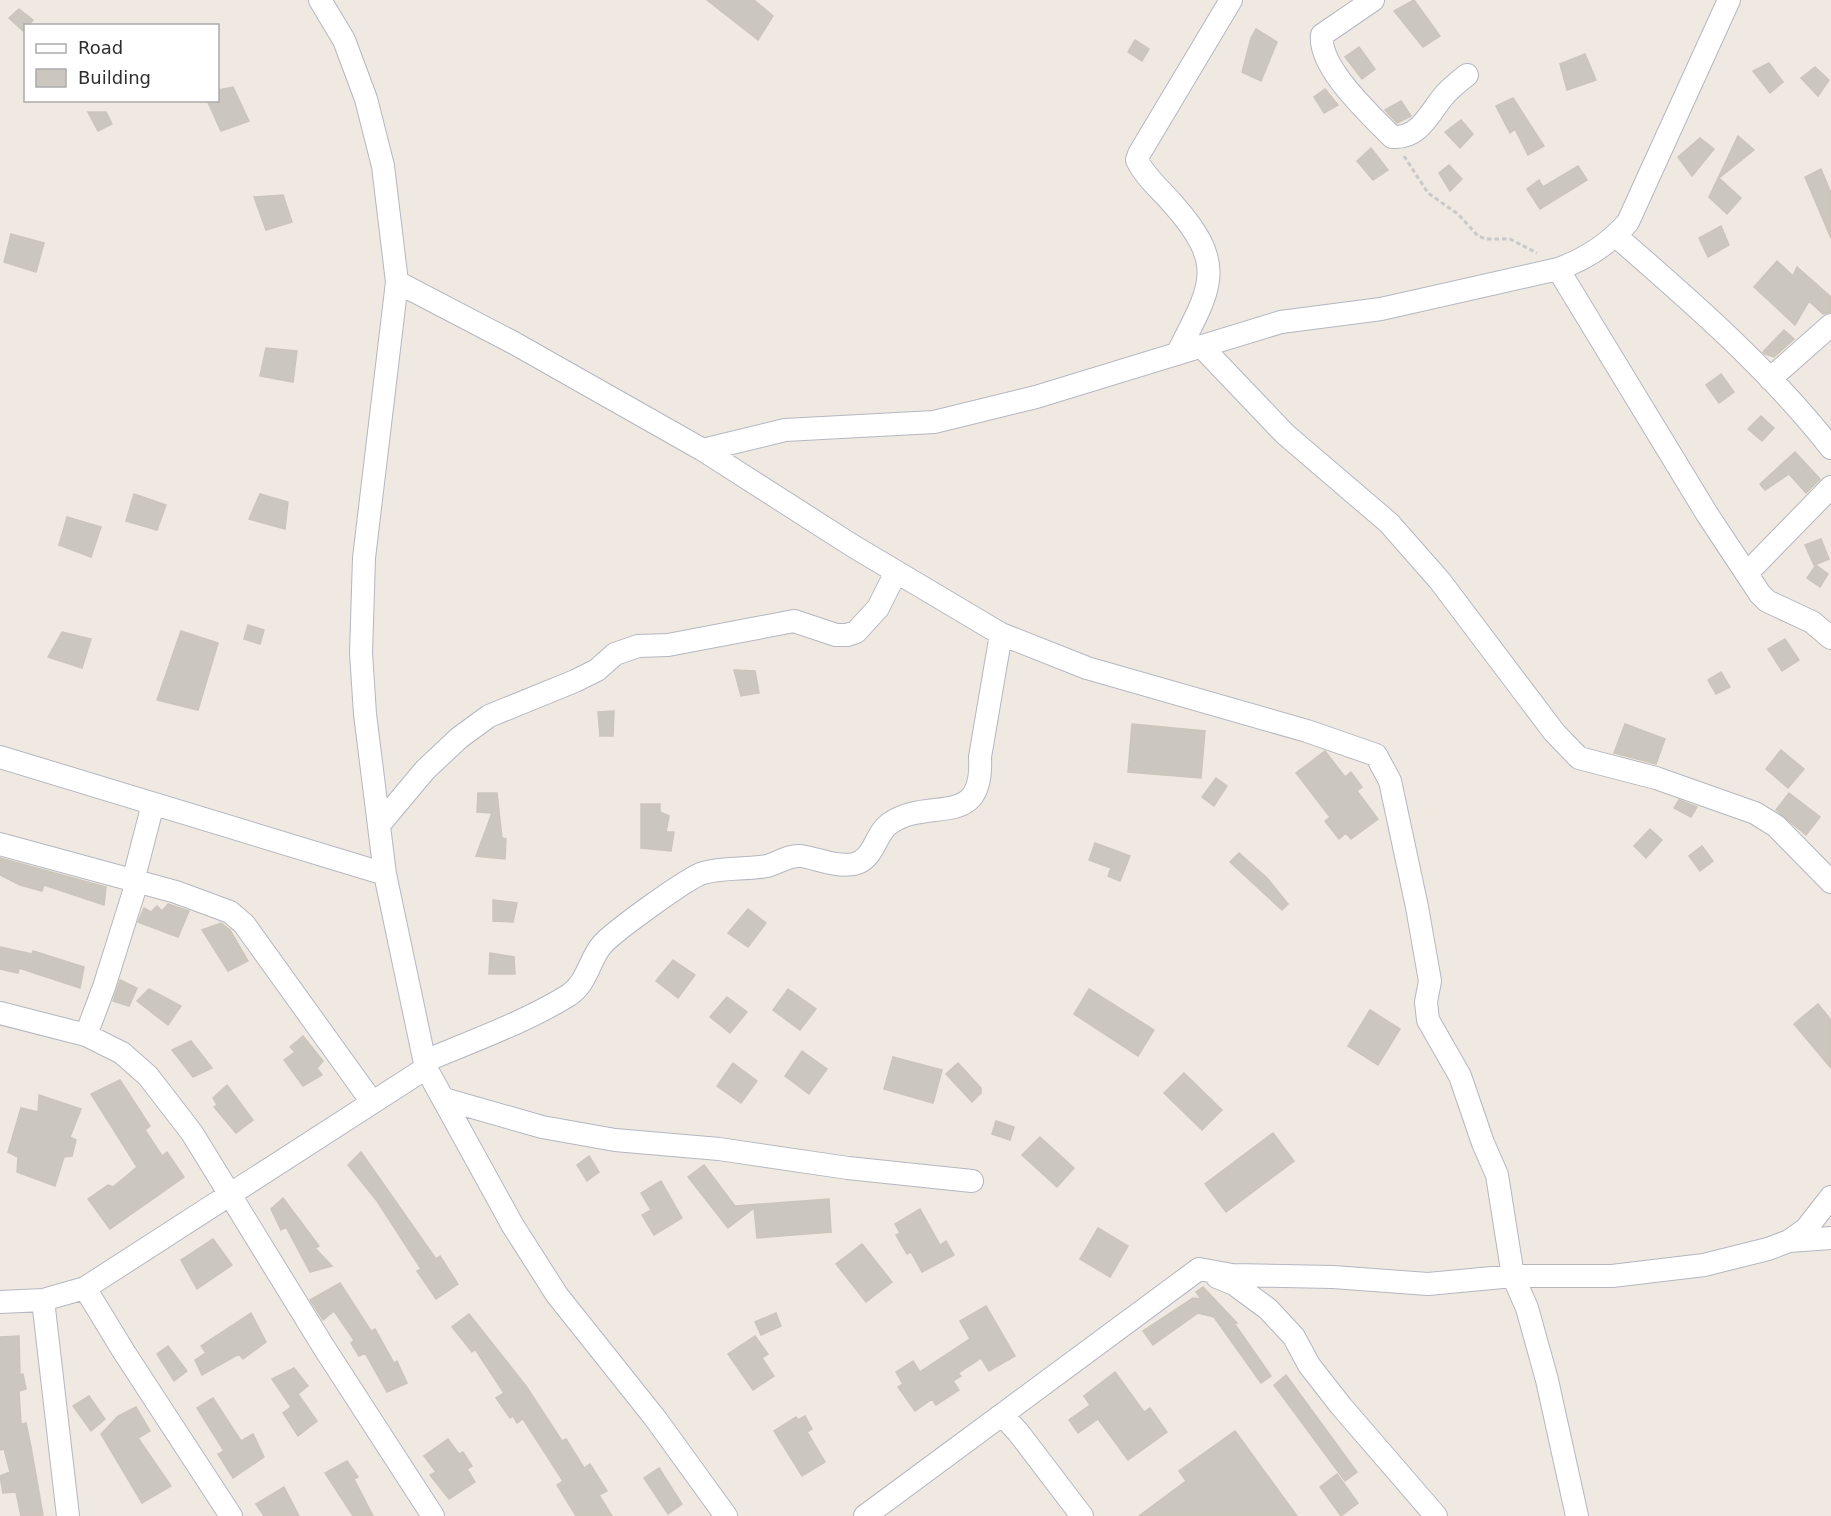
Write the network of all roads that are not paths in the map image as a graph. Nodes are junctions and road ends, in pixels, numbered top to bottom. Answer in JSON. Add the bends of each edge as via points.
{"nodes":[{"id":1,"x":320,"y":0,"type":"edge"},
{"id":2,"x":1231,"y":0,"type":"edge"},
{"id":3,"x":1373,"y":0,"type":"edge"},
{"id":4,"x":1729,"y":0,"type":"edge"},
{"id":5,"x":1467,"y":75,"type":"dead end"},
{"id":6,"x":1616,"y":236,"type":"junction"},
{"id":7,"x":1558,"y":269,"type":"junction"},
{"id":8,"x":397,"y":282,"type":"junction"},
{"id":9,"x":1831,"y":325,"type":"edge"},
{"id":10,"x":1201,"y":346,"type":"junction"},
{"id":11,"x":1177,"y":354,"type":"junction"},
{"id":12,"x":1770,"y":379,"type":"junction"},
{"id":13,"x":1831,"y":448,"type":"edge"},
{"id":14,"x":703,"y":450,"type":"junction"},
{"id":15,"x":1831,"y":487,"type":"edge"},
{"id":16,"x":896,"y":572,"type":"junction"},
{"id":17,"x":1747,"y":573,"type":"junction"},
{"id":18,"x":1001,"y":634,"type":"junction"},
{"id":19,"x":1831,"y":638,"type":"edge"},
{"id":20,"x":0,"y":757,"type":"edge"},
{"id":21,"x":153,"y":804,"type":"junction"},
{"id":22,"x":379,"y":825,"type":"junction"},
{"id":23,"x":0,"y":844,"type":"edge"},
{"id":24,"x":385,"y":874,"type":"junction"},
{"id":25,"x":135,"y":881,"type":"junction"},
{"id":26,"x":1831,"y":882,"type":"edge"},
{"id":27,"x":0,"y":1013,"type":"edge"},
{"id":28,"x":86,"y":1035,"type":"junction"},
{"id":29,"x":425,"y":1064,"type":"junction"},
{"id":30,"x":444,"y":1099,"type":"junction"},
{"id":31,"x":372,"y":1102,"type":"junction"},
{"id":32,"x":972,"y":1181,"type":"dead end"},
{"id":33,"x":230,"y":1195,"type":"junction"},
{"id":34,"x":1831,"y":1197,"type":"edge"},
{"id":35,"x":1831,"y":1238,"type":"edge"},
{"id":36,"x":1789,"y":1241,"type":"junction"},
{"id":37,"x":1199,"y":1269,"type":"junction"},
{"id":38,"x":1514,"y":1276,"type":"junction"},
{"id":39,"x":85,"y":1288,"type":"junction"},
{"id":40,"x":43,"y":1300,"type":"junction"},
{"id":41,"x":0,"y":1302,"type":"edge"},
{"id":42,"x":1002,"y":1415,"type":"junction"},
{"id":43,"x":68,"y":1516,"type":"edge"},
{"id":44,"x":231,"y":1516,"type":"edge"},
{"id":45,"x":433,"y":1516,"type":"edge"},
{"id":46,"x":726,"y":1516,"type":"edge"},
{"id":47,"x":865,"y":1516,"type":"edge"},
{"id":48,"x":1082,"y":1516,"type":"edge"},
{"id":49,"x":1436,"y":1516,"type":"edge"},
{"id":50,"x":1577,"y":1516,"type":"edge"}],
"edges":[{"from":1,"to":8,"type":"street","via":[[344,40],[366,99],[383,166]]},
{"from":2,"to":11,"type":"street","via":[[1137,160],[1194,228],[1210,267],[1210,285]]},
{"from":3,"to":5,"type":"street","via":[[1333,25],[1322,35],[1321,43],[1324,57],[1344,85],[1392,137],[1411,134],[1421,126],[1442,98]]},
{"from":4,"to":6,"type":"street","via":[[1643,194]]},
{"from":6,"to":7,"type":"street","via":[[1577,262]]},
{"from":6,"to":12,"type":"street","via":[[1710,318]]},
{"from":7,"to":10,"type":"street","via":[[1381,309],[1281,322]]},
{"from":7,"to":17,"type":"street"},
{"from":8,"to":14,"type":"street"},
{"from":8,"to":22,"type":"street","via":[[364,558],[361,653]]},
{"from":9,"to":12,"type":"street"},
{"from":10,"to":11,"type":"street"},
{"from":10,"to":26,"type":"street","via":[[1285,434],[1389,523],[1447,590],[1554,732],[1579,758],[1656,777],[1755,813],[1776,826]]},
{"from":11,"to":14,"type":"street","via":[[1036,397],[934,422],[785,430]]},
{"from":12,"to":13,"type":"street"},
{"from":14,"to":16,"type":"street"},
{"from":15,"to":17,"type":"street"},
{"from":16,"to":18,"type":"street"},
{"from":16,"to":22,"type":"street","via":[[878,608],[856,632],[847,635],[794,621],[668,645],[638,646],[615,654],[597,670],[575,681],[489,716],[425,770]]},
{"from":17,"to":19,"type":"street","via":[[1767,601],[1812,622]]},
{"from":18,"to":29,"type":"street","via":[[980,757],[981,778],[972,799],[956,807],[907,815],[890,823],[866,857],[856,864],[790,856],[768,866],[692,876],[681,888],[614,932],[599,948],[589,973],[571,994]]},
{"from":18,"to":38,"type":"street","via":[[1087,668],[1307,731],[1376,755],[1390,781],[1418,907],[1430,981],[1428,1020],[1460,1076],[1497,1175]]},
{"from":20,"to":21,"type":"street"},
{"from":21,"to":24,"type":"street"},
{"from":21,"to":25,"type":"street"},
{"from":22,"to":24,"type":"street"},
{"from":23,"to":25,"type":"street"},
{"from":24,"to":29,"type":"street"},
{"from":25,"to":28,"type":"street"},
{"from":25,"to":31,"type":"street","via":[[230,912],[244,924]]},
{"from":27,"to":28,"type":"street"},
{"from":28,"to":33,"type":"street","via":[[122,1053],[148,1076],[192,1133]]},
{"from":29,"to":30,"type":"street"},
{"from":29,"to":31,"type":"street"},
{"from":30,"to":32,"type":"street","via":[[542,1127],[615,1140]]},
{"from":30,"to":46,"type":"street","via":[[513,1226],[557,1295],[655,1418]]},
{"from":31,"to":33,"type":"street"},
{"from":33,"to":39,"type":"street"},
{"from":33,"to":45,"type":"street"},
{"from":34,"to":36,"type":"street","via":[[1806,1229]]},
{"from":35,"to":36,"type":"street"},
{"from":36,"to":38,"type":"street","via":[[1692,1266],[1612,1276]]},
{"from":37,"to":38,"type":"street","via":[[1232,1275],[1428,1284]]},
{"from":37,"to":42,"type":"street"},
{"from":37,"to":49,"type":"street","via":[[1234,1284],[1268,1310],[1294,1337],[1309,1365],[1341,1406]]},
{"from":38,"to":50,"type":"street","via":[[1547,1380]]},
{"from":39,"to":40,"type":"street"},
{"from":39,"to":44,"type":"street"},
{"from":40,"to":41,"type":"street"},
{"from":40,"to":43,"type":"street"},
{"from":42,"to":47,"type":"street"},
{"from":42,"to":48,"type":"street"}]}
